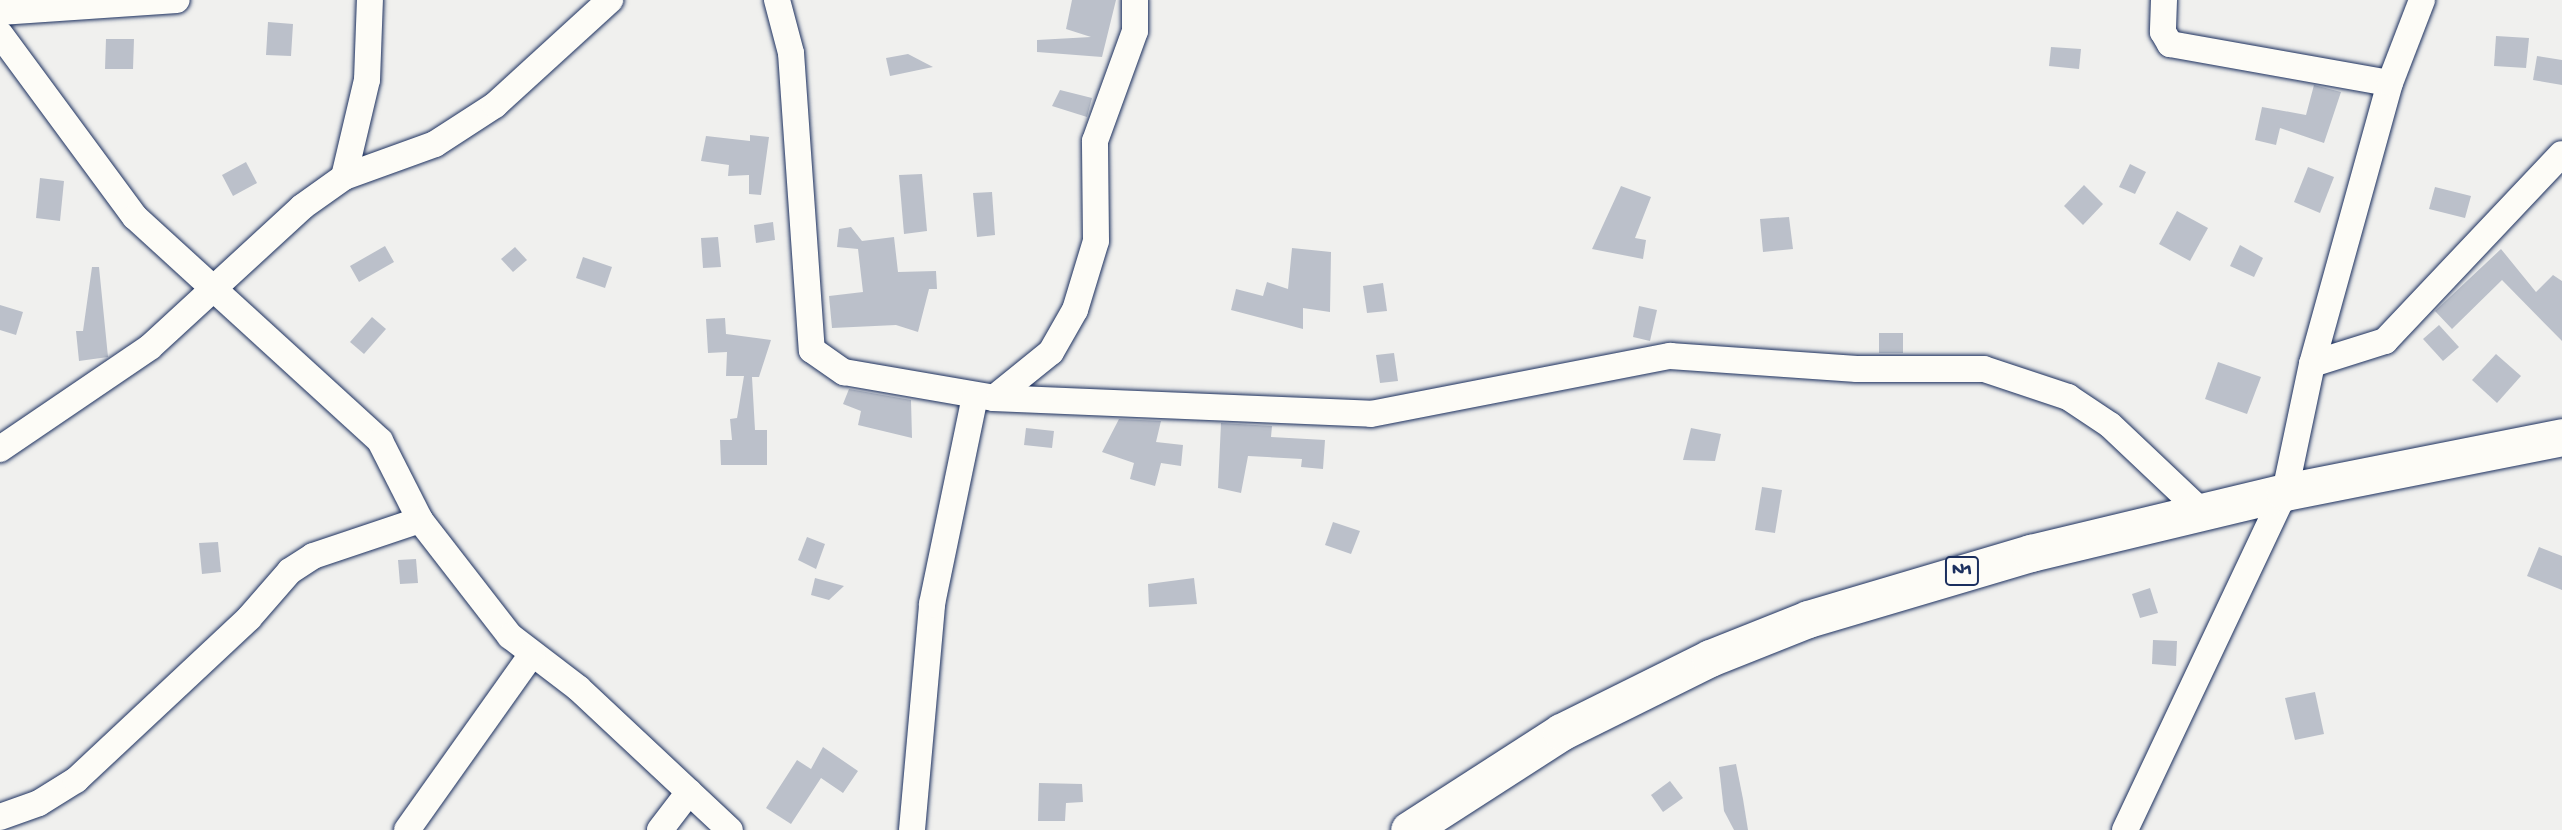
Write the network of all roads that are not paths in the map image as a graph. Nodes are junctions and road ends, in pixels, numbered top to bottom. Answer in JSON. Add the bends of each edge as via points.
{"nodes":[{"id":1,"x":177,"y":0,"type":"edge"},
{"id":2,"x":370,"y":0,"type":"edge"},
{"id":3,"x":610,"y":0,"type":"edge"},
{"id":4,"x":777,"y":0,"type":"edge"},
{"id":5,"x":1135,"y":0,"type":"edge"},
{"id":6,"x":2164,"y":0,"type":"edge"},
{"id":7,"x":2422,"y":0,"type":"edge"},
{"id":8,"x":0,"y":12,"type":"edge"},
{"id":9,"x":0,"y":34,"type":"edge"},
{"id":10,"x":2390,"y":83,"type":"junction"},
{"id":11,"x":2562,"y":154,"type":"edge"},
{"id":12,"x":344,"y":177,"type":"junction"},
{"id":13,"x":217,"y":288,"type":"junction"},
{"id":14,"x":2312,"y":364,"type":"junction"},
{"id":15,"x":984,"y":397,"type":"junction"},
{"id":16,"x":2562,"y":437,"type":"edge"},
{"id":17,"x":0,"y":449,"type":"edge"},
{"id":18,"x":2284,"y":492,"type":"junction"},
{"id":19,"x":2202,"y":512,"type":"junction"},
{"id":20,"x":420,"y":520,"type":"junction"},
{"id":21,"x":533,"y":654,"type":"junction"},
{"id":22,"x":689,"y":792,"type":"junction"},
{"id":23,"x":0,"y":817,"type":"edge"},
{"id":24,"x":407,"y":830,"type":"edge"},
{"id":25,"x":660,"y":830,"type":"edge"},
{"id":26,"x":730,"y":830,"type":"edge"},
{"id":27,"x":912,"y":830,"type":"edge"},
{"id":28,"x":1409,"y":830,"type":"edge"},
{"id":29,"x":2126,"y":830,"type":"edge"}],
"edges":[{"from":1,"to":8,"type":"street"},
{"from":2,"to":12,"type":"street","via":[[367,80]]},
{"from":3,"to":12,"type":"street","via":[[495,105],[435,144]]},
{"from":4,"to":15,"type":"street","via":[[791,53],[812,350],[844,372]]},
{"from":5,"to":15,"type":"street","via":[[1135,31],[1095,141],[1096,242],[1075,310],[1051,352]]},
{"from":6,"to":10,"type":"street","via":[[2163,32],[2170,44]]},
{"from":7,"to":10,"type":"street"},
{"from":9,"to":13,"type":"street","via":[[135,217]]},
{"from":10,"to":14,"type":"street"},
{"from":11,"to":14,"type":"street","via":[[2385,341]]},
{"from":12,"to":13,"type":"street"},
{"from":13,"to":17,"type":"street","via":[[150,347]]},
{"from":13,"to":20,"type":"street","via":[[380,441]]},
{"from":14,"to":18,"type":"street"},
{"from":15,"to":19,"type":"street","via":[[1371,414],[1670,356],[1857,369],[1984,369],[2068,397],[2110,425]]},
{"from":15,"to":27,"type":"street","via":[[932,604]]},
{"from":16,"to":18,"type":"highway","number":"N1"},
{"from":18,"to":19,"type":"highway","number":"N1"},
{"from":18,"to":29,"type":"street"},
{"from":19,"to":28,"type":"highway","number":"N1","via":[[1919,582],[1710,658],[1562,732]]},
{"from":20,"to":21,"type":"street","via":[[510,636]]},
{"from":20,"to":23,"type":"street","via":[[313,555],[290,571],[249,618],[76,780],[39,803]]},
{"from":21,"to":22,"type":"street"},
{"from":21,"to":24,"type":"street"},
{"from":22,"to":25,"type":"street"},
{"from":22,"to":26,"type":"street"}]}
